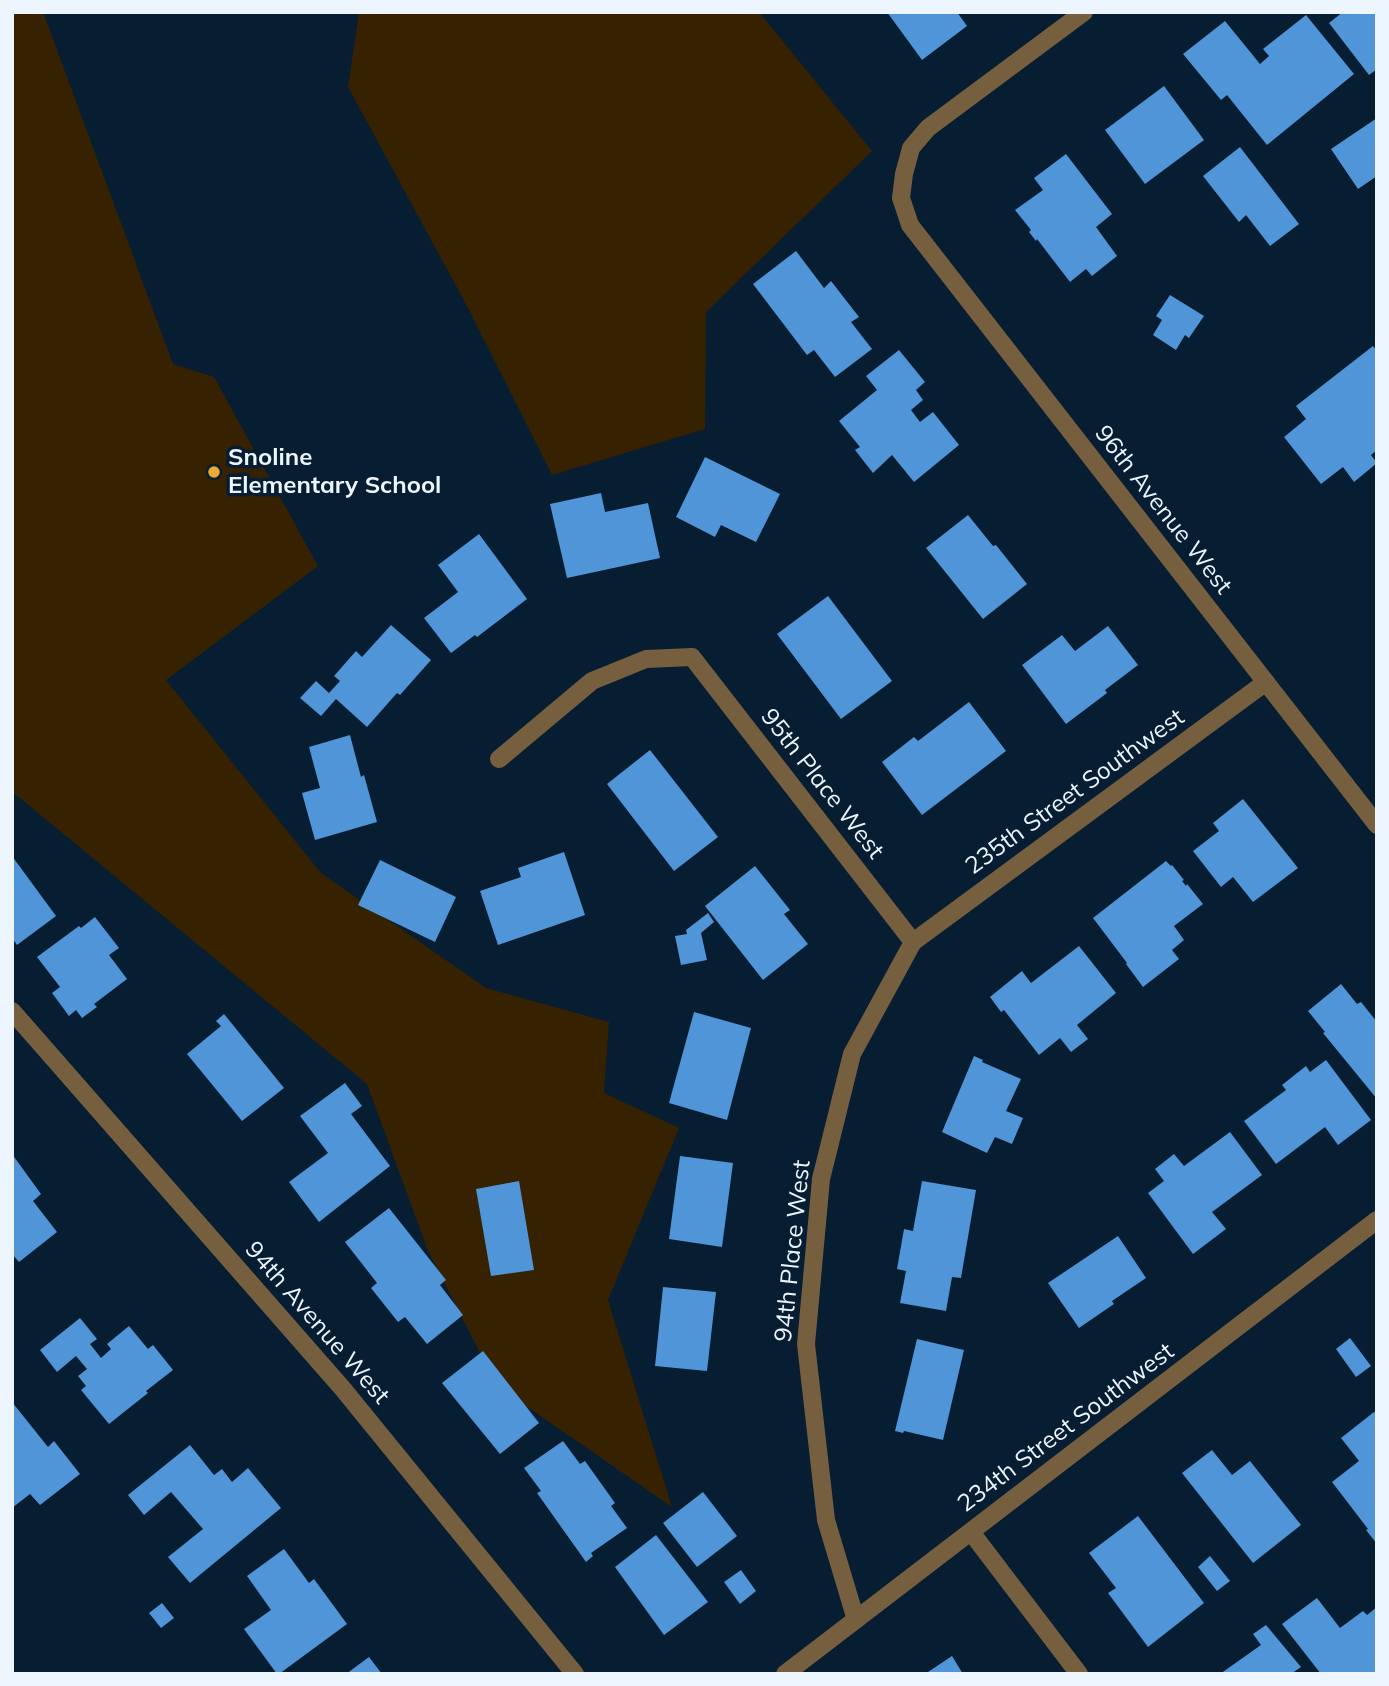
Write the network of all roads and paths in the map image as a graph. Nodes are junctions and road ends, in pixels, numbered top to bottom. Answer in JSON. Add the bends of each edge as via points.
{"nodes":[{"id":1,"x":1084,"y":12,"type":"edge"},
{"id":2,"x":1266,"y":682,"type":"junction"},
{"id":3,"x":499,"y":759,"type":"dead end"},
{"id":4,"x":1377,"y":825,"type":"edge"},
{"id":5,"x":913,"y":942,"type":"junction"},
{"id":6,"x":12,"y":1011,"type":"edge"},
{"id":7,"x":1377,"y":1220,"type":"edge"},
{"id":8,"x":971,"y":1532,"type":"junction"},
{"id":9,"x":856,"y":1620,"type":"junction"},
{"id":10,"x":575,"y":1674,"type":"edge"},
{"id":11,"x":785,"y":1674,"type":"edge"},
{"id":12,"x":1079,"y":1674,"type":"edge"}],
"edges":[{"from":1,"to":2,"type":"street","name":"96th Avenue West","via":[[929,128],[911,148],[901,198],[910,225]]},
{"from":2,"to":4,"type":"street","name":"96th Avenue West"},
{"from":2,"to":5,"type":"street","name":"235th Street Southwest"},
{"from":3,"to":5,"type":"street","name":"95th Place West","via":[[592,681],[646,659],[692,657]]},
{"from":5,"to":9,"type":"street","name":"94th Place West","via":[[852,1054],[821,1179],[806,1344],[826,1520]]},
{"from":6,"to":10,"type":"street","name":"94th Avenue West","via":[[343,1389]]},
{"from":7,"to":8,"type":"street","name":"234th Street Southwest"},
{"from":8,"to":9,"type":"street","name":"234th Street Southwest"},
{"from":8,"to":12,"type":"street"},
{"from":9,"to":11,"type":"street","name":"234th Street Southwest"}]}
